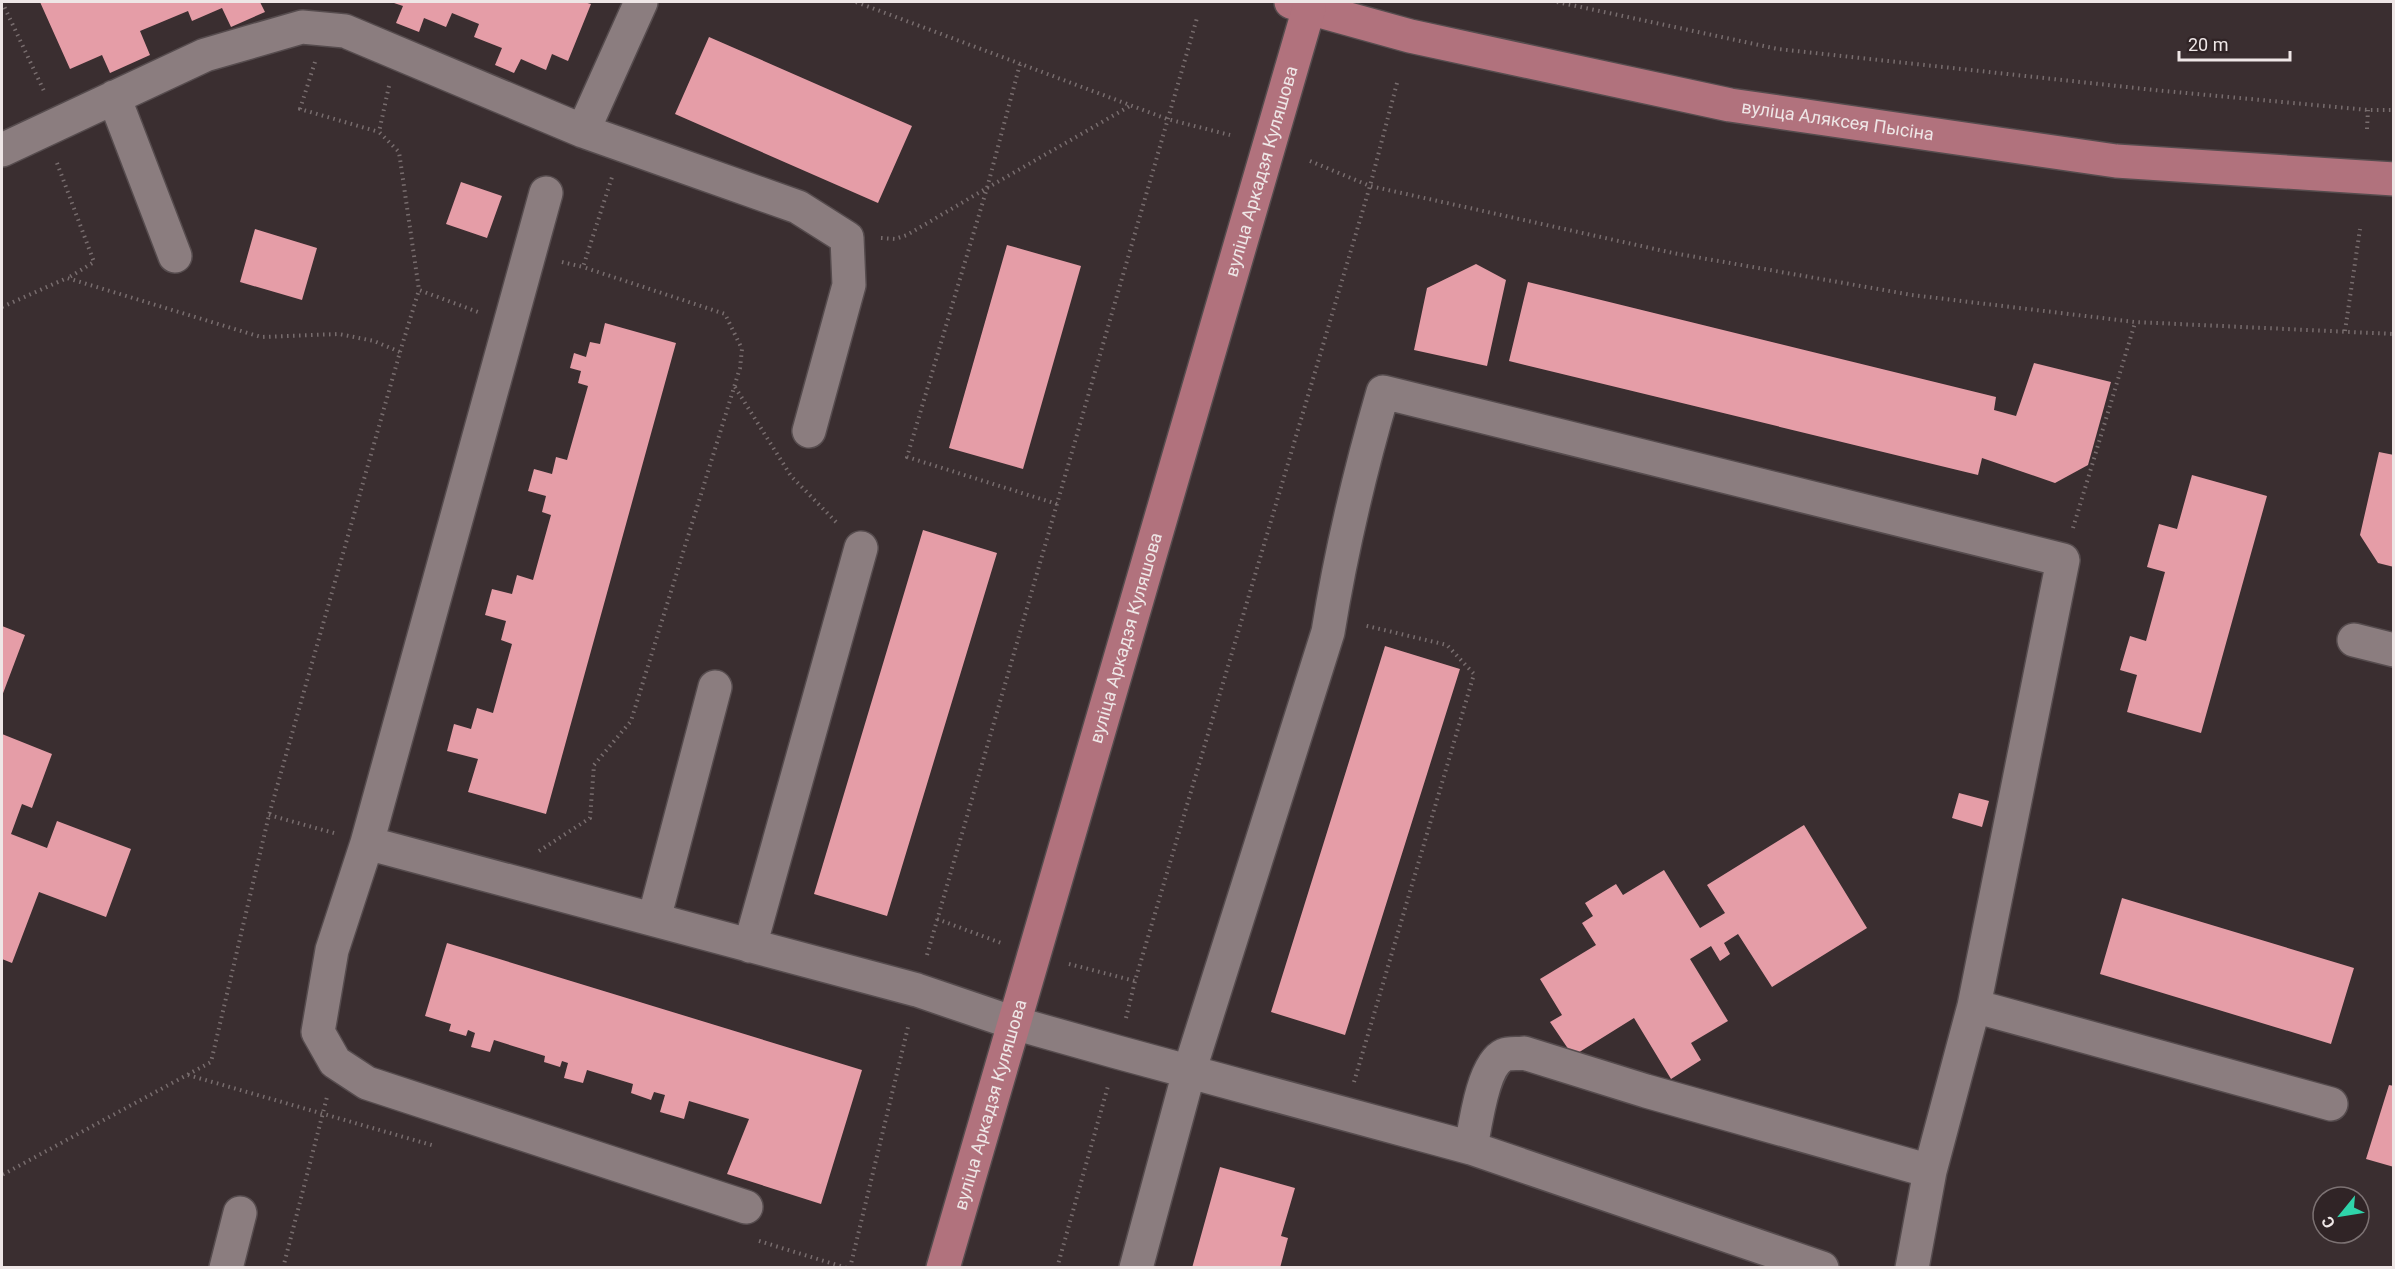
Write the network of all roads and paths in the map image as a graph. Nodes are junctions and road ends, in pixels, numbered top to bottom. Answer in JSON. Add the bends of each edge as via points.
{"nodes":[{"id":1,"x":2,"y":2,"type":"edge"},
{"id":2,"x":641,"y":2,"type":"edge"},
{"id":3,"x":856,"y":2,"type":"edge"},
{"id":4,"x":1557,"y":2,"type":"edge"},
{"id":5,"x":1300,"y":5,"type":"edge"},
{"id":6,"x":1197,"y":18,"type":"dead end"},
{"id":7,"x":325,"y":29,"type":"junction"},
{"id":8,"x":397,"y":54,"type":"junction"},
{"id":9,"x":1020,"y":64,"type":"junction"},
{"id":10,"x":1397,"y":82,"type":"dead end"},
{"id":11,"x":114,"y":97,"type":"junction"},
{"id":12,"x":1130,"y":106,"type":"junction"},
{"id":13,"x":2368,"y":110,"type":"junction"},
{"id":14,"x":2394,"y":110,"type":"edge"},
{"id":15,"x":1167,"y":119,"type":"junction"},
{"id":16,"x":51,"y":125,"type":"junction"},
{"id":17,"x":2367,"y":129,"type":"dead end"},
{"id":18,"x":583,"y":131,"type":"junction"},
{"id":19,"x":379,"y":132,"type":"junction"},
{"id":20,"x":1230,"y":135,"type":"dead end"},
{"id":21,"x":622,"y":144,"type":"junction"},
{"id":22,"x":2,"y":150,"type":"edge"},
{"id":23,"x":1310,"y":161,"type":"dead end"},
{"id":24,"x":2394,"y":179,"type":"edge"},
{"id":25,"x":1370,"y":186,"type":"junction"},
{"id":26,"x":987,"y":188,"type":"junction"},
{"id":27,"x":546,"y":193,"type":"dead end"},
{"id":28,"x":2360,"y":229,"type":"dead end"},
{"id":29,"x":847,"y":238,"type":"junction"},
{"id":30,"x":529,"y":255,"type":"junction"},
{"id":31,"x":175,"y":256,"type":"dead end"},
{"id":32,"x":583,"y":267,"type":"junction"},
{"id":33,"x":67,"y":278,"type":"junction"},
{"id":34,"x":419,"y":290,"type":"junction"},
{"id":35,"x":2,"y":307,"type":"edge"},
{"id":36,"x":2135,"y":322,"type":"junction"},
{"id":37,"x":510,"y":323,"type":"junction"},
{"id":38,"x":2345,"y":331,"type":"junction"},
{"id":39,"x":2394,"y":334,"type":"edge"},
{"id":40,"x":400,"y":352,"type":"junction"},
{"id":41,"x":734,"y":386,"type":"junction"},
{"id":42,"x":809,"y":431,"type":"dead end"},
{"id":43,"x":1056,"y":504,"type":"junction"},
{"id":44,"x":861,"y":548,"type":"joint"},
{"id":45,"x":2063,"y":560,"type":"junction"},
{"id":46,"x":1328,"y":632,"type":"junction"},
{"id":47,"x":2354,"y":640,"type":"dead end"},
{"id":48,"x":2394,"y":650,"type":"edge"},
{"id":49,"x":715,"y":687,"type":"dead end"},
{"id":50,"x":268,"y":815,"type":"junction"},
{"id":51,"x":367,"y":843,"type":"junction"},
{"id":52,"x":498,"y":878,"type":"junction"},
{"id":53,"x":654,"y":920,"type":"junction"},
{"id":54,"x":750,"y":946,"type":"junction"},
{"id":55,"x":917,"y":990,"type":"junction"},
{"id":56,"x":1974,"y":1006,"type":"junction"},
{"id":57,"x":1014,"y":1023,"type":"junction"},
{"id":58,"x":1117,"y":1052,"type":"junction"},
{"id":59,"x":335,"y":1062,"type":"junction"},
{"id":60,"x":1189,"y":1072,"type":"junction"},
{"id":61,"x":2331,"y":1104,"type":"dead end"},
{"id":62,"x":1345,"y":1114,"type":"junction"},
{"id":63,"x":1470,"y":1148,"type":"junction"},
{"id":64,"x":1930,"y":1171,"type":"junction"},
{"id":65,"x":2,"y":1175,"type":"edge"},
{"id":66,"x":746,"y":1207,"type":"dead end"},
{"id":67,"x":240,"y":1213,"type":"dead end"},
{"id":68,"x":226,"y":1268,"type":"edge"},
{"id":69,"x":283,"y":1268,"type":"edge"},
{"id":70,"x":850,"y":1268,"type":"edge"},
{"id":71,"x":943,"y":1268,"type":"edge"},
{"id":72,"x":1057,"y":1268,"type":"edge"},
{"id":73,"x":1136,"y":1268,"type":"edge"},
{"id":74,"x":1822,"y":1268,"type":"edge"},
{"id":75,"x":1912,"y":1268,"type":"edge"}],
"edges":[{"from":1,"to":16,"type":"path"},
{"from":2,"to":18,"type":"lane"},
{"from":3,"to":9,"type":"path"},
{"from":4,"to":13,"type":"path","via":[[1778,49]]},
{"from":5,"to":24,"type":"main road","name":"вуліца Аляксея Пысіна","via":[[1410,36],[1730,105],[2116,161]]},
{"from":5,"to":57,"type":"main road","name":"вуліца Аркадзя Куляшова"},
{"from":6,"to":15,"type":"path"},
{"from":7,"to":8,"type":"lane","via":[[345,31]]},
{"from":7,"to":11,"type":"lane","via":[[302,27],[205,55]]},
{"from":7,"to":19,"type":"path","via":[[300,109]]},
{"from":8,"to":18,"type":"lane"},
{"from":8,"to":19,"type":"path"},
{"from":9,"to":12,"type":"path"},
{"from":9,"to":26,"type":"path"},
{"from":10,"to":25,"type":"path"},
{"from":11,"to":16,"type":"lane"},
{"from":11,"to":31,"type":"lane"},
{"from":12,"to":15,"type":"path"},
{"from":12,"to":26,"type":"path"},
{"from":13,"to":14,"type":"path"},
{"from":13,"to":17,"type":"path"},
{"from":15,"to":20,"type":"path"},
{"from":15,"to":43,"type":"path"},
{"from":16,"to":22,"type":"lane"},
{"from":16,"to":33,"type":"path","via":[[94,262]]},
{"from":18,"to":21,"type":"lane"},
{"from":19,"to":34,"type":"path","via":[[399,152]]},
{"from":21,"to":29,"type":"lane","via":[[798,207]]},
{"from":21,"to":32,"type":"path"},
{"from":23,"to":25,"type":"path"},
{"from":25,"to":36,"type":"path","via":[[1707,259],[1912,295]]},
{"from":25,"to":58,"type":"path"},
{"from":26,"to":29,"type":"path","via":[[907,235]]},
{"from":26,"to":43,"type":"path","via":[[907,457]]},
{"from":27,"to":30,"type":"lane"},
{"from":28,"to":38,"type":"path"},
{"from":29,"to":42,"type":"lane","via":[[849,285]]},
{"from":30,"to":32,"type":"path"},
{"from":30,"to":37,"type":"lane"},
{"from":32,"to":41,"type":"path","via":[[726,315],[742,349]]},
{"from":33,"to":35,"type":"path"},
{"from":33,"to":40,"type":"path","via":[[261,337],[339,334],[374,340]]},
{"from":34,"to":37,"type":"path"},
{"from":34,"to":40,"type":"path"},
{"from":36,"to":38,"type":"path"},
{"from":36,"to":45,"type":"path"},
{"from":37,"to":51,"type":"lane"},
{"from":38,"to":39,"type":"path"},
{"from":40,"to":50,"type":"path"},
{"from":41,"to":44,"type":"path","via":[[791,476]]},
{"from":41,"to":52,"type":"path","via":[[631,721],[594,765],[590,818]]},
{"from":43,"to":55,"type":"path"},
{"from":44,"to":54,"type":"lane"},
{"from":45,"to":46,"type":"lane","via":[[1383,392],[1359,475]]},
{"from":45,"to":56,"type":"lane"},
{"from":46,"to":60,"type":"lane"},
{"from":46,"to":62,"type":"path","via":[[1361,624],[1447,645],[1474,674]]},
{"from":47,"to":48,"type":"lane"},
{"from":49,"to":53,"type":"lane"},
{"from":50,"to":51,"type":"path"},
{"from":50,"to":65,"type":"path","via":[[211,1062]]},
{"from":51,"to":52,"type":"lane"},
{"from":51,"to":59,"type":"lane","via":[[332,950],[318,1032]]},
{"from":52,"to":53,"type":"lane"},
{"from":53,"to":54,"type":"lane"},
{"from":54,"to":55,"type":"lane"},
{"from":55,"to":57,"type":"lane"},
{"from":55,"to":70,"type":"path"},
{"from":56,"to":61,"type":"lane"},
{"from":56,"to":64,"type":"lane"},
{"from":57,"to":58,"type":"lane"},
{"from":57,"to":71,"type":"main road","name":"вуліца Аркадзя Куляшова"},
{"from":58,"to":60,"type":"lane"},
{"from":58,"to":72,"type":"path"},
{"from":59,"to":66,"type":"lane","via":[[366,1083]]},
{"from":59,"to":69,"type":"path"},
{"from":60,"to":62,"type":"lane"},
{"from":60,"to":73,"type":"lane"},
{"from":62,"to":63,"type":"lane"},
{"from":63,"to":64,"type":"lane","via":[[1492,1067],[1504,1055],[1524,1053]]},
{"from":63,"to":74,"type":"lane"},
{"from":64,"to":75,"type":"lane"},
{"from":67,"to":68,"type":"lane"}]}
